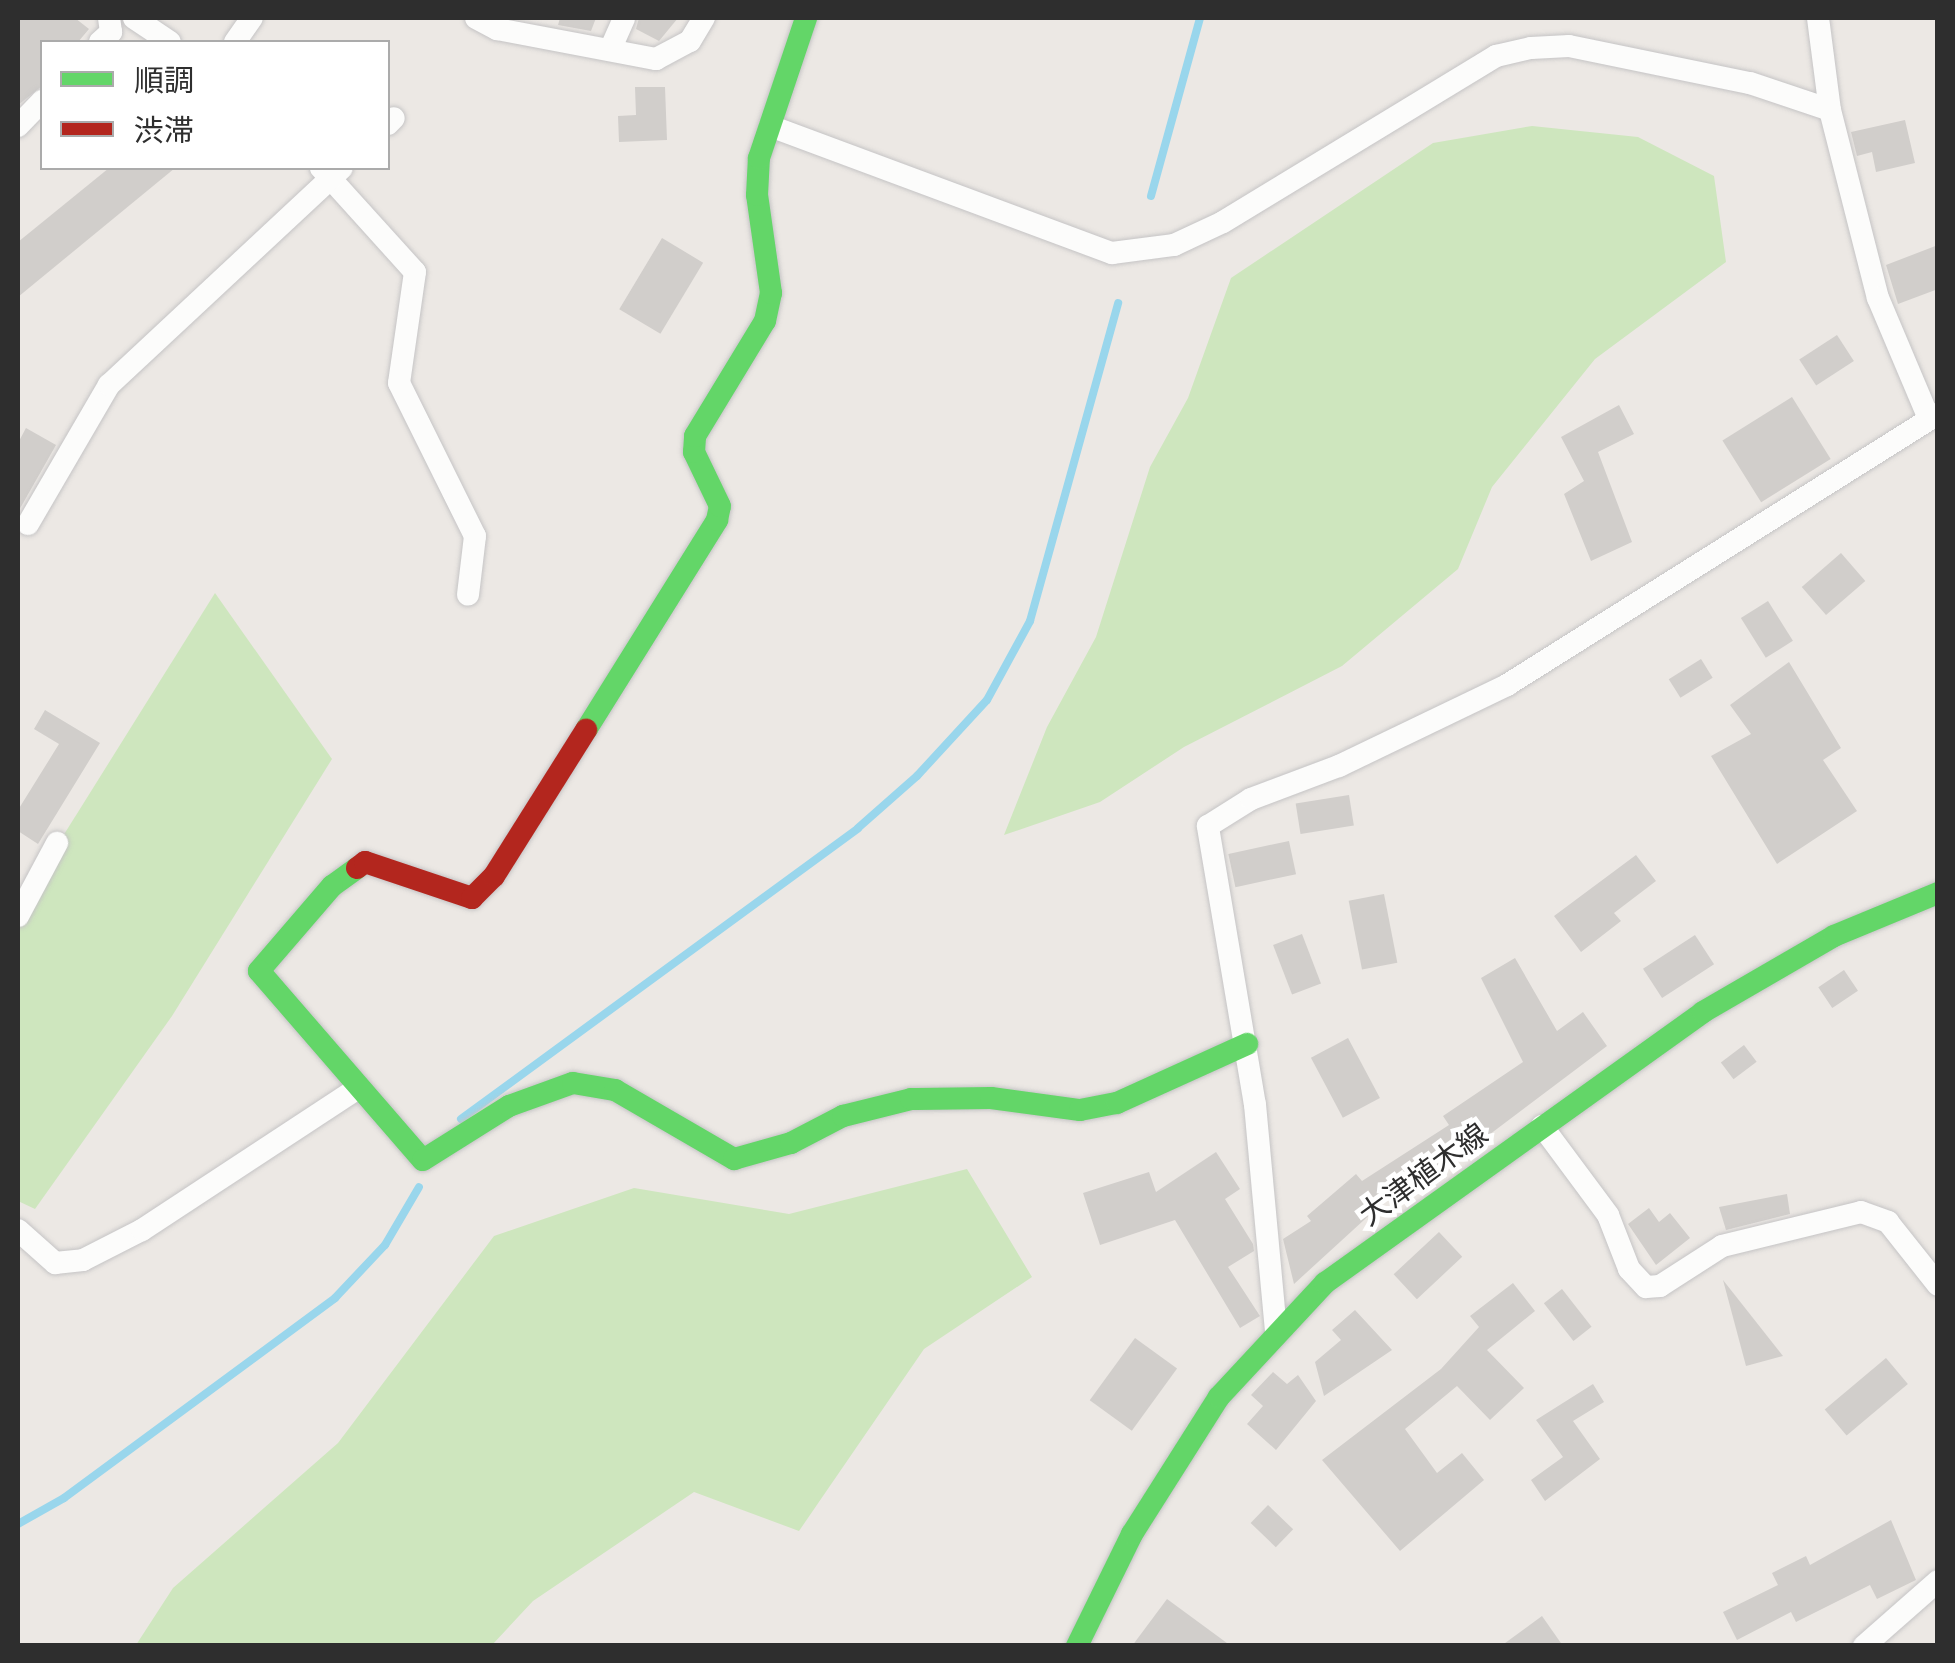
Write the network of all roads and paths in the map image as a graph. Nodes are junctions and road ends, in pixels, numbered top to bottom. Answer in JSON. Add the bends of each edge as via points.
{"nodes":[{"id":1,"x":109,"y":18,"type":"edge"},
{"id":2,"x":134,"y":18,"type":"edge"},
{"id":3,"x":252,"y":18,"type":"edge"},
{"id":4,"x":476,"y":18,"type":"edge"},
{"id":5,"x":624,"y":18,"type":"edge"},
{"id":6,"x":704,"y":18,"type":"edge"},
{"id":7,"x":806,"y":18,"type":"edge"},
{"id":8,"x":1818,"y":18,"type":"edge"},
{"id":9,"x":102,"y":40,"type":"edge"},
{"id":10,"x":167,"y":40,"type":"edge"},
{"id":11,"x":236,"y":40,"type":"edge"},
{"id":12,"x":610,"y":50,"type":"junction"},
{"id":13,"x":40,"y":103,"type":"edge"},
{"id":14,"x":1830,"y":110,"type":"junction"},
{"id":15,"x":18,"y":126,"type":"edge"},
{"id":16,"x":770,"y":126,"type":"junction"},
{"id":17,"x":331,"y":171,"type":"edge"},
{"id":18,"x":1933,"y":417,"type":"edge"},
{"id":19,"x":28,"y":524,"type":"dead end"},
{"id":20,"x":468,"y":595,"type":"dead end"},
{"id":21,"x":57,"y":843,"type":"dead end"},
{"id":22,"x":1938,"y":893,"type":"edge"},
{"id":23,"x":18,"y":916,"type":"edge"},
{"id":24,"x":1246,"y":1044,"type":"junction"},
{"id":25,"x":358,"y":1088,"type":"junction"},
{"id":26,"x":1542,"y":1126,"type":"junction"},
{"id":27,"x":18,"y":1230,"type":"edge"},
{"id":28,"x":1938,"y":1286,"type":"edge"},
{"id":29,"x":1276,"y":1330,"type":"junction"},
{"id":30,"x":1938,"y":1582,"type":"edge"},
{"id":31,"x":1077,"y":1646,"type":"edge"},
{"id":32,"x":1864,"y":1646,"type":"edge"}],
"edges":[{"from":1,"to":9,"type":"street","via":[[111,32]]},
{"from":2,"to":10,"type":"street"},
{"from":3,"to":11,"type":"street"},
{"from":4,"to":12,"type":"street","via":[[496,29]]},
{"from":5,"to":12,"type":"street"},
{"from":6,"to":12,"type":"street","via":[[671,55]]},
{"from":7,"to":16,"type":"street"},
{"from":8,"to":14,"type":"street"},
{"from":13,"to":15,"type":"street"},
{"from":14,"to":16,"type":"street","via":[[1750,83],[1605,53],[1531,48],[1496,56],[1223,222],[1174,245],[1112,253]]},
{"from":14,"to":18,"type":"street","via":[[1878,298]]},
{"from":16,"to":25,"type":"street","via":[[757,195],[771,294],[765,321],[695,436],[694,452],[720,506],[717,520],[622,679],[494,876],[472,898],[365,862],[332,886],[258,971]]},
{"from":17,"to":19,"type":"street","via":[[109,385]]},
{"from":17,"to":20,"type":"street","via":[[415,272],[399,383],[475,536]]},
{"from":18,"to":24,"type":"street","via":[[1507,685],[1339,766],[1251,800],[1208,826]]},
{"from":21,"to":23,"type":"street"},
{"from":22,"to":26,"type":"street","name":"大津植木線","via":[[1759,977]]},
{"from":24,"to":25,"type":"street","via":[[1118,1103],[1080,1110],[991,1098],[911,1099],[843,1116],[791,1144],[734,1158],[615,1090],[588,1082],[509,1106],[423,1160]]},
{"from":24,"to":29,"type":"street"},
{"from":25,"to":27,"type":"street","via":[[142,1230],[82,1260],[54,1263]]},
{"from":26,"to":28,"type":"street","via":[[1608,1214],[1629,1269],[1646,1287],[1660,1286],[1722,1246],[1861,1212],[1888,1222]]},
{"from":26,"to":29,"type":"street","name":"大津植木線","via":[[1396,1228]]},
{"from":29,"to":31,"type":"street","name":"大津植木線","via":[[1219,1398],[1132,1534]]},
{"from":30,"to":32,"type":"street"}]}
